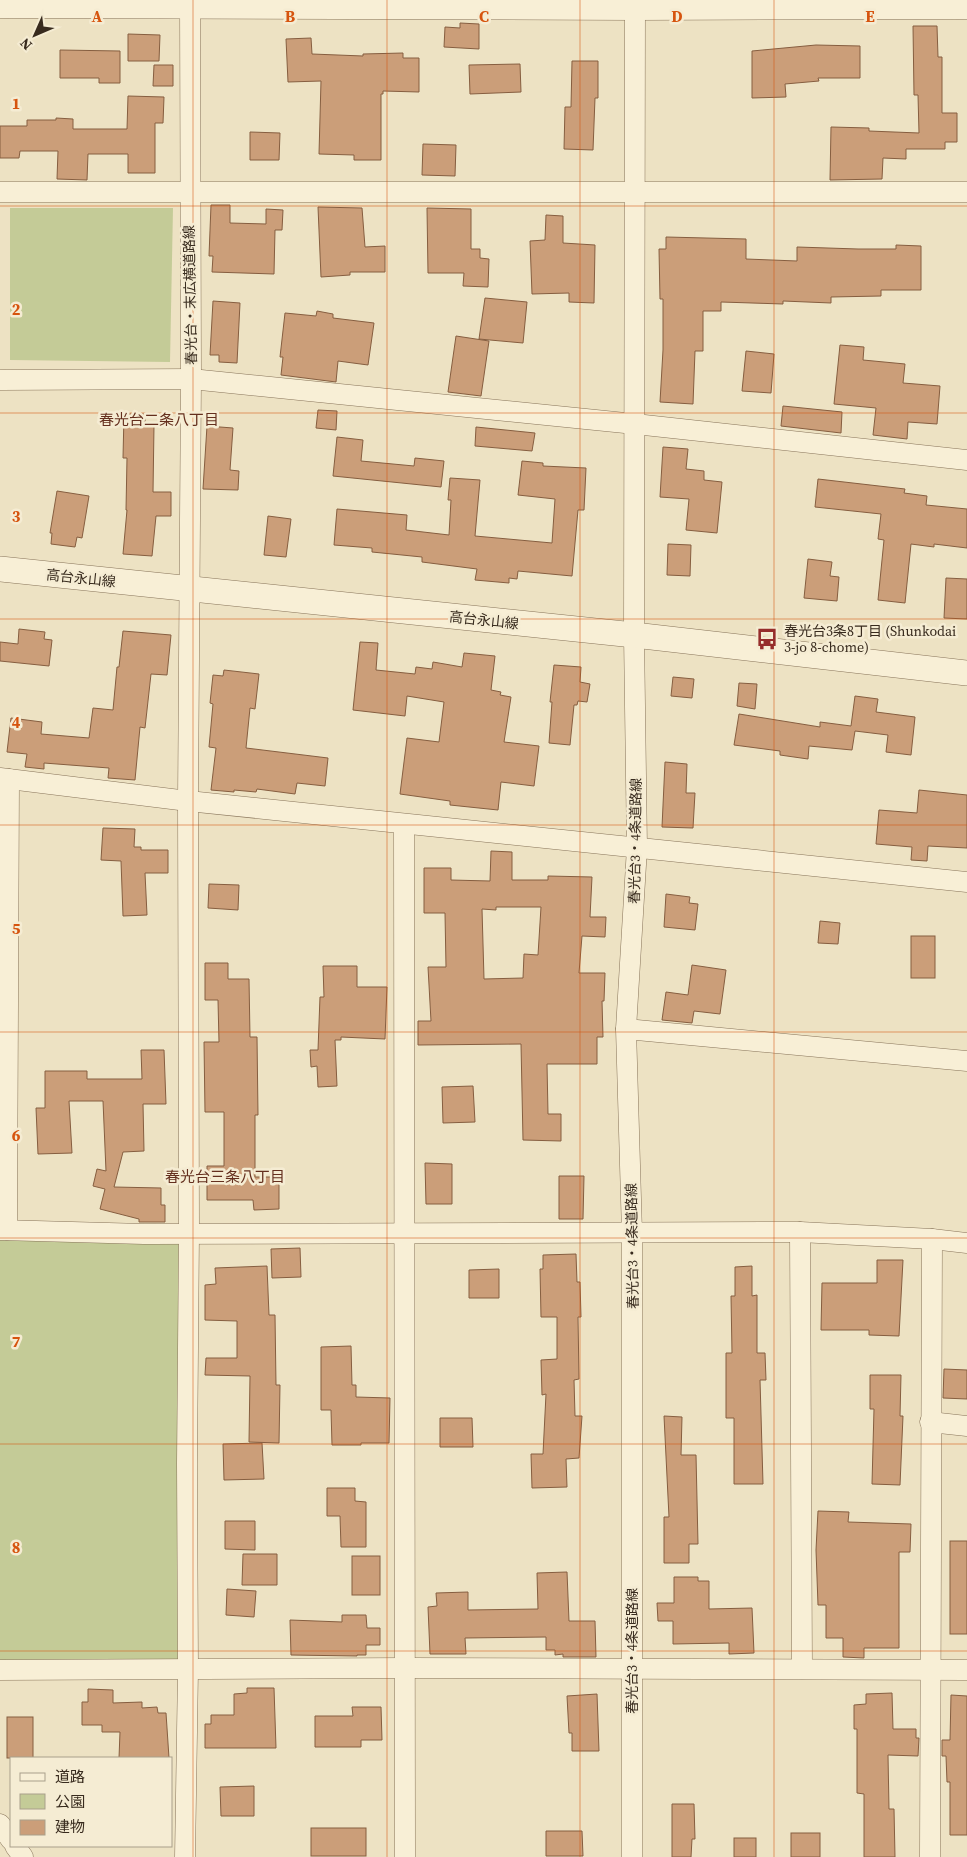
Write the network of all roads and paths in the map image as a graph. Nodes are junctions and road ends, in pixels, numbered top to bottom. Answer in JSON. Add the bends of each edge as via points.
{"nodes":[{"id":1,"x":190,"y":4,"type":"edge"},
{"id":2,"x":635,"y":5,"type":"edge"},
{"id":3,"x":0,"y":8,"type":"edge"},
{"id":4,"x":967,"y":9,"type":"edge"},
{"id":5,"x":0,"y":192,"type":"edge"},
{"id":6,"x":189,"y":192,"type":"junction"},
{"id":7,"x":967,"y":192,"type":"edge"},
{"id":8,"x":634,"y":193,"type":"junction"},
{"id":9,"x":191,"y":379,"type":"junction"},
{"id":10,"x":0,"y":380,"type":"edge"},
{"id":11,"x":635,"y":424,"type":"junction"},
{"id":12,"x":967,"y":460,"type":"edge"},
{"id":13,"x":0,"y":569,"type":"edge"},
{"id":14,"x":189,"y":590,"type":"junction"},
{"id":15,"x":634,"y":635,"type":"junction"},
{"id":16,"x":967,"y":673,"type":"edge"},
{"id":17,"x":5,"y":779,"type":"edge"},
{"id":18,"x":188,"y":801,"type":"junction"},
{"id":19,"x":404,"y":824,"type":"junction"},
{"id":20,"x":637,"y":848,"type":"junction"},
{"id":21,"x":967,"y":882,"type":"edge"},
{"id":22,"x":626,"y":1029,"type":"junction"},
{"id":23,"x":967,"y":1062,"type":"edge"},
{"id":24,"x":4,"y":1230,"type":"edge"},
{"id":25,"x":800,"y":1232,"type":"junction"},
{"id":26,"x":189,"y":1233,"type":"junction"},
{"id":27,"x":632,"y":1233,"type":"junction"},
{"id":28,"x":404,"y":1234,"type":"junction"},
{"id":29,"x":932,"y":1238,"type":"junction"},
{"id":30,"x":967,"y":1243,"type":"edge"},
{"id":31,"x":930,"y":1422,"type":"junction"},
{"id":32,"x":967,"y":1426,"type":"edge"},
{"id":33,"x":406,"y":1668,"type":"junction"},
{"id":34,"x":632,"y":1669,"type":"junction"},
{"id":35,"x":802,"y":1669,"type":"junction"},
{"id":36,"x":0,"y":1670,"type":"edge"},
{"id":37,"x":188,"y":1670,"type":"junction"},
{"id":38,"x":932,"y":1670,"type":"junction"},
{"id":39,"x":967,"y":1670,"type":"edge"},
{"id":40,"x":0,"y":1824,"type":"edge"},
{"id":41,"x":10,"y":1839,"type":"edge"},
{"id":42,"x":185,"y":1857,"type":"edge"},
{"id":43,"x":405,"y":1857,"type":"edge"},
{"id":44,"x":632,"y":1857,"type":"edge"},
{"id":45,"x":930,"y":1857,"type":"edge"}],
"edges":[{"from":1,"to":2,"type":"street"},
{"from":1,"to":3,"type":"street"},
{"from":1,"to":6,"type":"street","name":"春光台・末広横道路線"},
{"from":2,"to":4,"type":"street"},
{"from":2,"to":8,"type":"street","name":"春光台3・4条道路線"},
{"from":5,"to":6,"type":"street"},
{"from":6,"to":8,"type":"street"},
{"from":6,"to":9,"type":"street","name":"春光台・末広横道路線"},
{"from":7,"to":8,"type":"street"},
{"from":8,"to":11,"type":"street","name":"春光台3・4条道路線"},
{"from":9,"to":10,"type":"street"},
{"from":9,"to":11,"type":"street"},
{"from":9,"to":14,"type":"street","name":"春光台・末広横道路線"},
{"from":11,"to":12,"type":"street"},
{"from":11,"to":15,"type":"street","name":"春光台3・4条道路線"},
{"from":13,"to":14,"type":"street","name":"高台永山線"},
{"from":14,"to":15,"type":"street","name":"高台永山線"},
{"from":14,"to":18,"type":"street","name":"春光台・末広横道路線"},
{"from":15,"to":16,"type":"street","name":"高台永山線"},
{"from":15,"to":20,"type":"street","name":"春光台3・4条道路線"},
{"from":17,"to":18,"type":"street"},
{"from":17,"to":24,"type":"street"},
{"from":18,"to":19,"type":"street"},
{"from":18,"to":26,"type":"street","name":"春光台・末広横道路線"},
{"from":19,"to":20,"type":"street"},
{"from":19,"to":28,"type":"street"},
{"from":20,"to":21,"type":"street"},
{"from":20,"to":22,"type":"street","name":"春光台3・4条道路線"},
{"from":22,"to":23,"type":"street"},
{"from":22,"to":27,"type":"street","name":"春光台3・4条道路線"},
{"from":24,"to":26,"type":"street"},
{"from":25,"to":27,"type":"street"},
{"from":25,"to":29,"type":"street"},
{"from":25,"to":35,"type":"street"},
{"from":26,"to":28,"type":"street"},
{"from":26,"to":37,"type":"street","name":"春光台・末広横道路線"},
{"from":27,"to":28,"type":"street"},
{"from":27,"to":34,"type":"street","name":"春光台3・4条道路線"},
{"from":28,"to":33,"type":"street"},
{"from":29,"to":30,"type":"street"},
{"from":29,"to":31,"type":"street"},
{"from":31,"to":32,"type":"street"},
{"from":31,"to":38,"type":"street"},
{"from":33,"to":34,"type":"street"},
{"from":33,"to":37,"type":"street"},
{"from":33,"to":43,"type":"street"},
{"from":34,"to":35,"type":"street"},
{"from":34,"to":44,"type":"street","name":"春光台3・4条道路線"},
{"from":35,"to":38,"type":"street"},
{"from":36,"to":37,"type":"street"},
{"from":37,"to":42,"type":"street","name":"春光台・末広横道路線"},
{"from":38,"to":39,"type":"street"},
{"from":38,"to":45,"type":"street"},
{"from":40,"to":41,"type":"street"}]}
